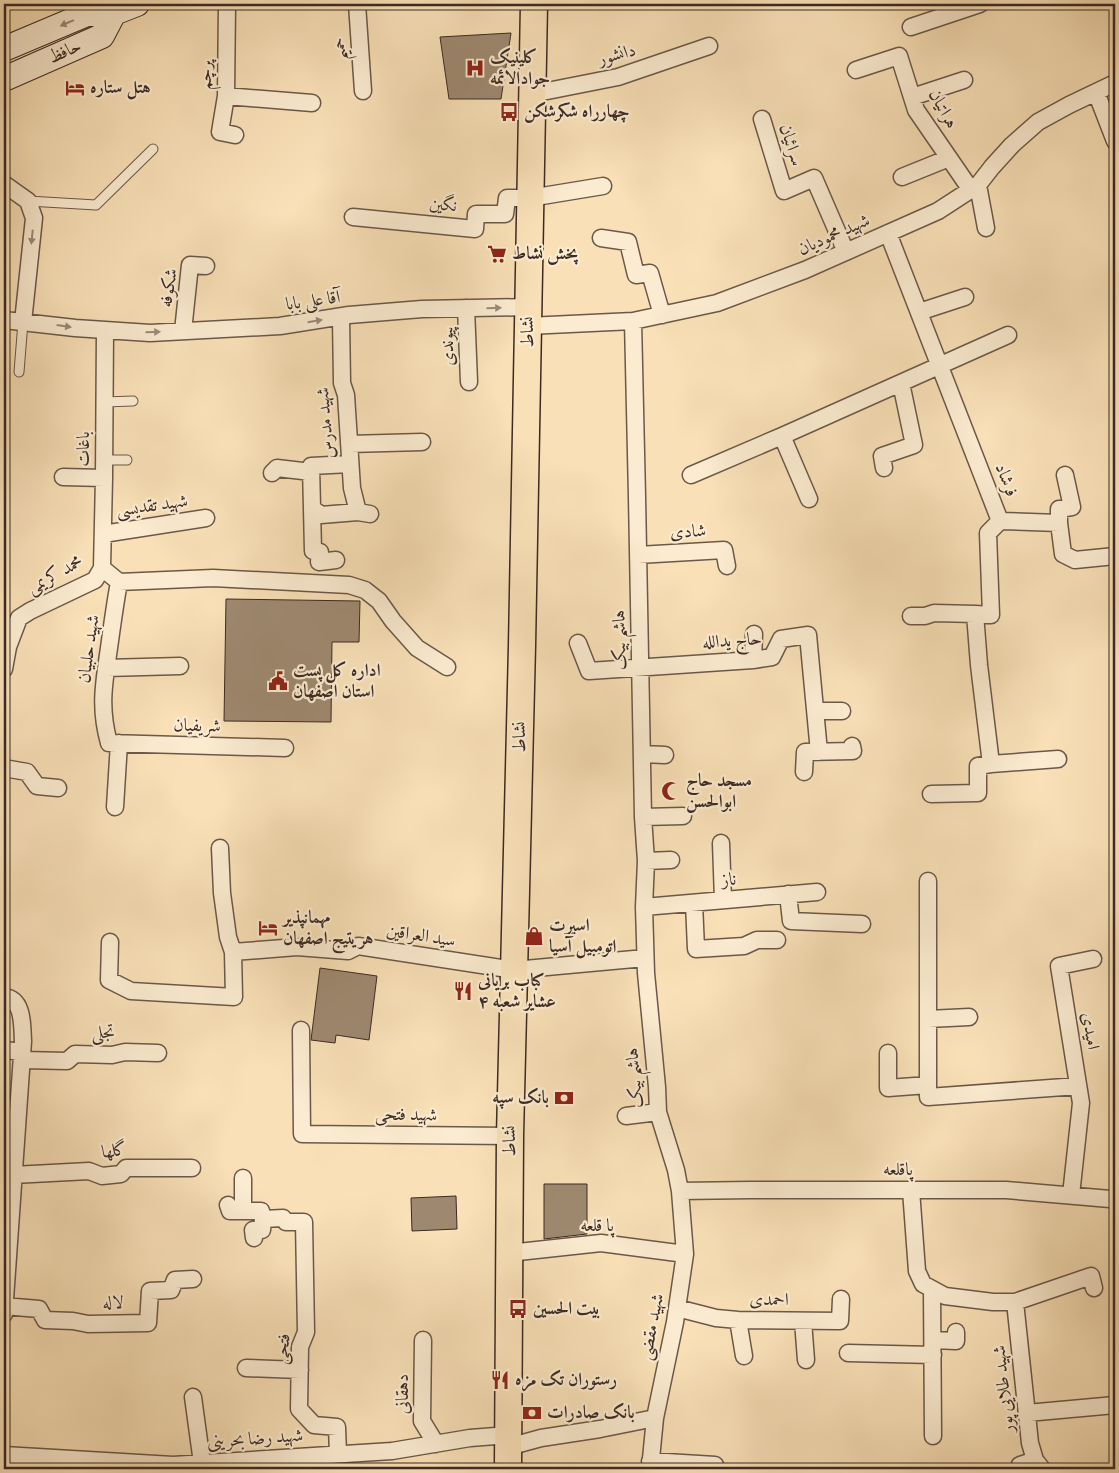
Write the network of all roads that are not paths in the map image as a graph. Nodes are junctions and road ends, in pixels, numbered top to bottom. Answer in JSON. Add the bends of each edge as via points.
{"nodes":[{"id":1,"x":137,"y":4,"type":"edge"},
{"id":2,"x":227,"y":4,"type":"edge"},
{"id":3,"x":357,"y":4,"type":"edge"},
{"id":4,"x":534,"y":4,"type":"edge"},
{"id":5,"x":980,"y":4,"type":"edge"},
{"id":6,"x":956,"y":8,"type":"edge"},
{"id":7,"x":113,"y":9,"type":"edge"},
{"id":8,"x":910,"y":27,"type":"dead end"},
{"id":9,"x":709,"y":46,"type":"dead end"},
{"id":10,"x":4,"y":49,"type":"edge"},
{"id":11,"x":856,"y":70,"type":"dead end"},
{"id":12,"x":4,"y":79,"type":"edge"},
{"id":13,"x":964,"y":80,"type":"dead end"},
{"id":14,"x":1115,"y":83,"type":"edge"},
{"id":15,"x":363,"y":92,"type":"dead end"},
{"id":16,"x":1096,"y":92,"type":"junction"},
{"id":17,"x":532,"y":94,"type":"junction"},
{"id":18,"x":226,"y":96,"type":"junction"},
{"id":19,"x":912,"y":97,"type":"junction"},
{"id":20,"x":312,"y":103,"type":"dead end"},
{"id":21,"x":762,"y":119,"type":"dead end"},
{"id":22,"x":235,"y":135,"type":"dead end"},
{"id":23,"x":1115,"y":141,"type":"edge"},
{"id":24,"x":154,"y":149,"type":"dead end"},
{"id":25,"x":949,"y":158,"type":"junction"},
{"id":26,"x":902,"y":177,"type":"dead end"},
{"id":27,"x":4,"y":184,"type":"edge"},
{"id":28,"x":603,"y":186,"type":"dead end"},
{"id":29,"x":974,"y":188,"type":"junction"},
{"id":30,"x":530,"y":198,"type":"junction"},
{"id":31,"x":28,"y":201,"type":"junction"},
{"id":32,"x":354,"y":217,"type":"dead end"},
{"id":33,"x":986,"y":228,"type":"dead end"},
{"id":34,"x":888,"y":233,"type":"junction"},
{"id":35,"x":601,"y":238,"type":"dead end"},
{"id":36,"x":846,"y":252,"type":"junction"},
{"id":37,"x":206,"y":266,"type":"dead end"},
{"id":38,"x":965,"y":297,"type":"dead end"},
{"id":39,"x":466,"y":308,"type":"junction"},
{"id":40,"x":919,"y":312,"type":"junction"},
{"id":41,"x":662,"y":315,"type":"junction"},
{"id":42,"x":341,"y":317,"type":"junction"},
{"id":43,"x":528,"y":317,"type":"junction"},
{"id":44,"x":4,"y":320,"type":"edge"},
{"id":45,"x":633,"y":321,"type":"junction"},
{"id":46,"x":23,"y":322,"type":"junction"},
{"id":47,"x":104,"y":330,"type":"junction"},
{"id":48,"x":183,"y":331,"type":"junction"},
{"id":49,"x":1008,"y":335,"type":"dead end"},
{"id":50,"x":939,"y":365,"type":"junction"},
{"id":51,"x":19,"y":372,"type":"dead end"},
{"id":52,"x":469,"y":382,"type":"dead end"},
{"id":53,"x":900,"y":383,"type":"junction"},
{"id":54,"x":133,"y":401,"type":"dead end"},
{"id":55,"x":104,"y":402,"type":"junction"},
{"id":56,"x":782,"y":436,"type":"junction"},
{"id":57,"x":422,"y":442,"type":"dead end"},
{"id":58,"x":349,"y":444,"type":"junction"},
{"id":59,"x":104,"y":460,"type":"junction"},
{"id":60,"x":128,"y":460,"type":"dead end"},
{"id":61,"x":350,"y":464,"type":"junction"},
{"id":62,"x":884,"y":468,"type":"dead end"},
{"id":63,"x":311,"y":472,"type":"junction"},
{"id":64,"x":272,"y":473,"type":"dead end"},
{"id":65,"x":691,"y":474,"type":"dead end"},
{"id":66,"x":1065,"y":475,"type":"dead end"},
{"id":67,"x":63,"y":477,"type":"dead end"},
{"id":68,"x":104,"y":478,"type":"junction"},
{"id":69,"x":809,"y":499,"type":"dead end"},
{"id":70,"x":307,"y":512,"type":"junction"},
{"id":71,"x":206,"y":518,"type":"dead end"},
{"id":72,"x":1000,"y":521,"type":"junction"},
{"id":73,"x":1059,"y":523,"type":"junction"},
{"id":74,"x":102,"y":534,"type":"junction"},
{"id":75,"x":638,"y":555,"type":"junction"},
{"id":76,"x":1115,"y":556,"type":"edge"},
{"id":77,"x":336,"y":560,"type":"dead end"},
{"id":78,"x":727,"y":566,"type":"dead end"},
{"id":79,"x":102,"y":568,"type":"junction"},
{"id":80,"x":119,"y":582,"type":"junction"},
{"id":81,"x":975,"y":614,"type":"junction"},
{"id":82,"x":911,"y":616,"type":"dead end"},
{"id":83,"x":754,"y":634,"type":"dead end"},
{"id":84,"x":578,"y":643,"type":"dead end"},
{"id":85,"x":752,"y":660,"type":"junction"},
{"id":86,"x":180,"y":666,"type":"dead end"},
{"id":87,"x":447,"y":667,"type":"dead end"},
{"id":88,"x":640,"y":667,"type":"junction"},
{"id":89,"x":106,"y":668,"type":"junction"},
{"id":90,"x":4,"y":669,"type":"edge"},
{"id":91,"x":816,"y":711,"type":"junction"},
{"id":92,"x":842,"y":711,"type":"dead end"},
{"id":93,"x":114,"y":743,"type":"junction"},
{"id":94,"x":852,"y":746,"type":"dead end"},
{"id":95,"x":285,"y":748,"type":"dead end"},
{"id":96,"x":819,"y":752,"type":"junction"},
{"id":97,"x":642,"y":754,"type":"junction"},
{"id":98,"x":665,"y":755,"type":"dead end"},
{"id":99,"x":1058,"y":759,"type":"dead end"},
{"id":100,"x":991,"y":764,"type":"junction"},
{"id":101,"x":4,"y":768,"type":"edge"},
{"id":102,"x":804,"y":772,"type":"dead end"},
{"id":103,"x":58,"y":788,"type":"dead end"},
{"id":104,"x":931,"y":794,"type":"dead end"},
{"id":105,"x":115,"y":807,"type":"dead end"},
{"id":106,"x":684,"y":816,"type":"dead end"},
{"id":107,"x":643,"y":818,"type":"junction"},
{"id":108,"x":721,"y":843,"type":"dead end"},
{"id":109,"x":220,"y":848,"type":"dead end"},
{"id":110,"x":671,"y":860,"type":"dead end"},
{"id":111,"x":646,"y":861,"type":"junction"},
{"id":112,"x":928,"y":881,"type":"dead end"},
{"id":113,"x":817,"y":892,"type":"dead end"},
{"id":114,"x":788,"y":894,"type":"junction"},
{"id":115,"x":723,"y":900,"type":"junction"},
{"id":116,"x":694,"y":903,"type":"junction"},
{"id":117,"x":644,"y":907,"type":"junction"},
{"id":118,"x":862,"y":924,"type":"dead end"},
{"id":119,"x":777,"y":940,"type":"dead end"},
{"id":120,"x":110,"y":942,"type":"dead end"},
{"id":121,"x":233,"y":952,"type":"junction"},
{"id":122,"x":645,"y":958,"type":"junction"},
{"id":123,"x":1093,"y":959,"type":"dead end"},
{"id":124,"x":514,"y":970,"type":"junction"},
{"id":125,"x":4,"y":997,"type":"edge"},
{"id":126,"x":970,"y":1017,"type":"dead end"},
{"id":127,"x":928,"y":1019,"type":"junction"},
{"id":128,"x":301,"y":1030,"type":"dead end"},
{"id":129,"x":4,"y":1050,"type":"edge"},
{"id":130,"x":158,"y":1053,"type":"dead end"},
{"id":131,"x":888,"y":1053,"type":"dead end"},
{"id":132,"x":22,"y":1056,"type":"junction"},
{"id":133,"x":928,"y":1085,"type":"junction"},
{"id":134,"x":1078,"y":1086,"type":"junction"},
{"id":135,"x":658,"y":1112,"type":"junction"},
{"id":136,"x":626,"y":1116,"type":"dead end"},
{"id":137,"x":510,"y":1136,"type":"junction"},
{"id":138,"x":192,"y":1168,"type":"dead end"},
{"id":139,"x":8,"y":1174,"type":"edge"},
{"id":140,"x":243,"y":1178,"type":"dead end"},
{"id":141,"x":911,"y":1190,"type":"junction"},
{"id":142,"x":680,"y":1191,"type":"junction"},
{"id":143,"x":1071,"y":1196,"type":"junction"},
{"id":144,"x":1115,"y":1198,"type":"edge"},
{"id":145,"x":263,"y":1218,"type":"junction"},
{"id":146,"x":254,"y":1238,"type":"dead end"},
{"id":147,"x":509,"y":1253,"type":"junction"},
{"id":148,"x":685,"y":1254,"type":"junction"},
{"id":149,"x":193,"y":1279,"type":"dead end"},
{"id":150,"x":1094,"y":1288,"type":"dead end"},
{"id":151,"x":932,"y":1289,"type":"junction"},
{"id":152,"x":841,"y":1299,"type":"dead end"},
{"id":153,"x":1015,"y":1302,"type":"junction"},
{"id":154,"x":4,"y":1306,"type":"edge"},
{"id":155,"x":677,"y":1308,"type":"junction"},
{"id":156,"x":4,"y":1314,"type":"edge"},
{"id":157,"x":738,"y":1320,"type":"junction"},
{"id":158,"x":803,"y":1321,"type":"junction"},
{"id":159,"x":956,"y":1332,"type":"dead end"},
{"id":160,"x":423,"y":1340,"type":"dead end"},
{"id":161,"x":933,"y":1348,"type":"junction"},
{"id":162,"x":848,"y":1353,"type":"dead end"},
{"id":163,"x":744,"y":1356,"type":"dead end"},
{"id":164,"x":806,"y":1360,"type":"dead end"},
{"id":165,"x":246,"y":1368,"type":"dead end"},
{"id":166,"x":300,"y":1370,"type":"junction"},
{"id":167,"x":194,"y":1397,"type":"dead end"},
{"id":168,"x":1115,"y":1405,"type":"edge"},
{"id":169,"x":1027,"y":1413,"type":"junction"},
{"id":170,"x":655,"y":1418,"type":"junction"},
{"id":171,"x":933,"y":1436,"type":"dead end"},
{"id":172,"x":436,"y":1444,"type":"junction"},
{"id":173,"x":508,"y":1450,"type":"edge"},
{"id":174,"x":338,"y":1454,"type":"junction"},
{"id":175,"x":4,"y":1455,"type":"edge"},
{"id":176,"x":202,"y":1463,"type":"junction"},
{"id":177,"x":304,"y":1463,"type":"edge"},
{"id":178,"x":1039,"y":1464,"type":"edge"},
{"id":179,"x":117,"y":1465,"type":"edge"},
{"id":180,"x":650,"y":1465,"type":"edge"},
{"id":181,"x":715,"y":1465,"type":"dead end"},
{"id":182,"x":173,"y":1467,"type":"edge"},
{"id":183,"x":1020,"y":1469,"type":"edge"}],
"edges":[{"from":1,"to":7,"type":"street","name":"حافظ"},
{"from":2,"to":18,"type":"street","name":"پرچم"},
{"from":3,"to":15,"type":"street","name":"حمیم"},
{"from":4,"to":17,"type":"main road","name":"نشاط"},
{"from":5,"to":6,"type":"street"},
{"from":6,"to":8,"type":"street"},
{"from":7,"to":10,"type":"street","name":"حافظ","one_way":true,"via":[[88,14]]},
{"from":7,"to":12,"type":"street","name":"حافظ","via":[[102,36]]},
{"from":9,"to":17,"type":"street","name":"دانشور","via":[[618,77]]},
{"from":11,"to":19,"type":"street","name":"هراتیان","via":[[899,56]]},
{"from":13,"to":19,"type":"street"},
{"from":14,"to":16,"type":"street","name":"شهید محمودیان"},
{"from":16,"to":23,"type":"street"},
{"from":16,"to":29,"type":"street","name":"شهید محمودیان","via":[[1038,122],[1012,145]]},
{"from":17,"to":30,"type":"main road","name":"نشاط"},
{"from":18,"to":20,"type":"street"},
{"from":18,"to":22,"type":"street","name":"پرچم","via":[[220,132]]},
{"from":19,"to":25,"type":"street","name":"هراتیان","via":[[916,110]]},
{"from":21,"to":36,"type":"street","name":"سرائیان","via":[[784,191],[814,178]]},
{"from":24,"to":31,"type":"lane","via":[[96,205]]},
{"from":25,"to":26,"type":"street"},
{"from":25,"to":29,"type":"street","name":"هراتیان"},
{"from":27,"to":31,"type":"street"},
{"from":28,"to":30,"type":"street"},
{"from":29,"to":33,"type":"street"},
{"from":29,"to":34,"type":"street","name":"شهید محمودیان","via":[[938,211]]},
{"from":30,"to":32,"type":"street","name":"نگین","via":[[507,198],[505,214],[476,214],[475,229]]},
{"from":30,"to":43,"type":"main road","name":"نشاط"},
{"from":31,"to":46,"type":"street","one_way":true,"via":[[34,218]]},
{"from":34,"to":36,"type":"street","name":"شهید محمودیان"},
{"from":34,"to":40,"type":"street","name":"فرشاد"},
{"from":35,"to":41,"type":"street","via":[[628,242],[636,275],[650,273]]},
{"from":36,"to":41,"type":"street","name":"شهید محمودیان","via":[[718,303]]},
{"from":37,"to":48,"type":"street","name":"شکوفه","via":[[190,265]]},
{"from":38,"to":40,"type":"street"},
{"from":39,"to":42,"type":"street","name":"آقا علی بابا","via":[[422,308]]},
{"from":39,"to":43,"type":"street","name":"آقا علی بابا","one_way":true},
{"from":39,"to":52,"type":"street","name":"پیوندی"},
{"from":40,"to":50,"type":"street","name":"فرشاد"},
{"from":41,"to":45,"type":"street","name":"شهید محمودیان"},
{"from":48,"to":42,"type":"street","name":"آقا علی بابا","one_way":true,"via":[[280,326]]},
{"from":42,"to":58,"type":"street","name":"شهید مدرس","via":[[342,383],[346,395]]},
{"from":43,"to":45,"type":"street","name":"شهید محمودیان","via":[[547,326]]},
{"from":43,"to":124,"type":"main road","name":"نشاط"},
{"from":44,"to":46,"type":"street","name":"آقا علی بابا"},
{"from":45,"to":75,"type":"street","name":"هاشم بیک"},
{"from":46,"to":47,"type":"street","name":"آقا علی بابا","one_way":true},
{"from":46,"to":51,"type":"lane"},
{"from":47,"to":48,"type":"street","name":"آقا علی بابا","one_way":true},
{"from":47,"to":55,"type":"street","name":"باغات"},
{"from":49,"to":50,"type":"street"},
{"from":50,"to":53,"type":"street"},
{"from":50,"to":72,"type":"street","name":"فرشاد"},
{"from":53,"to":56,"type":"street"},
{"from":53,"to":62,"type":"street","via":[[914,446],[882,456]]},
{"from":54,"to":55,"type":"lane"},
{"from":55,"to":59,"type":"street","name":"باغات"},
{"from":56,"to":65,"type":"street"},
{"from":56,"to":69,"type":"street"},
{"from":57,"to":58,"type":"street"},
{"from":58,"to":61,"type":"street","name":"شهید مدرس"},
{"from":59,"to":60,"type":"lane"},
{"from":59,"to":68,"type":"street","name":"باغات"},
{"from":61,"to":63,"type":"street","via":[[312,465]]},
{"from":61,"to":70,"type":"street","name":"شهید مدرس","via":[[352,488],[364,513],[321,515]]},
{"from":63,"to":64,"type":"street","via":[[277,468]]},
{"from":63,"to":70,"type":"street"},
{"from":66,"to":73,"type":"street","via":[[1072,507],[1059,509]]},
{"from":67,"to":68,"type":"street"},
{"from":68,"to":74,"type":"street","name":"باغات"},
{"from":70,"to":77,"type":"street","via":[[312,551],[320,552],[319,562]]},
{"from":71,"to":74,"type":"street","name":"شهید تقدیسی"},
{"from":72,"to":73,"type":"street"},
{"from":72,"to":81,"type":"street","name":"فرشاد","via":[[988,533],[991,615]]},
{"from":73,"to":76,"type":"street","via":[[1062,554],[1075,560]]},
{"from":74,"to":79,"type":"street","name":"باغات"},
{"from":75,"to":78,"type":"street","name":"شادی","via":[[724,550]]},
{"from":75,"to":88,"type":"street","name":"هاشم بیک"},
{"from":79,"to":80,"type":"street"},
{"from":79,"to":90,"type":"street","name":"محمد کریمی","via":[[95,580],[19,618]]},
{"from":80,"to":87,"type":"street","via":[[213,578],[349,585],[366,590],[379,601],[416,648]]},
{"from":80,"to":89,"type":"street","name":"شهید حلبیان"},
{"from":81,"to":82,"type":"street"},
{"from":81,"to":100,"type":"street"},
{"from":83,"to":85,"type":"street"},
{"from":84,"to":88,"type":"street","name":"حاج یدالله","via":[[589,670]]},
{"from":85,"to":88,"type":"street","name":"حاج یدالله"},
{"from":85,"to":91,"type":"street","name":"حاج یدالله","via":[[772,658],[781,638],[808,635]]},
{"from":86,"to":89,"type":"street"},
{"from":88,"to":97,"type":"street","name":"هاشم بیک"},
{"from":89,"to":93,"type":"street","name":"شهید حلبیان","via":[[104,728]]},
{"from":91,"to":92,"type":"street"},
{"from":91,"to":96,"type":"street","name":"حاج یدالله"},
{"from":93,"to":95,"type":"street","name":"شریفیان"},
{"from":93,"to":105,"type":"street","name":"شهید حلبیان"},
{"from":94,"to":96,"type":"street","via":[[853,751]]},
{"from":96,"to":102,"type":"street","via":[[805,752]]},
{"from":97,"to":98,"type":"street"},
{"from":97,"to":107,"type":"street","name":"هاشم بیک"},
{"from":99,"to":100,"type":"street"},
{"from":100,"to":104,"type":"street","via":[[978,766],[978,793]]},
{"from":101,"to":103,"type":"street","via":[[27,772],[37,786]]},
{"from":106,"to":107,"type":"street"},
{"from":107,"to":111,"type":"street","name":"هاشم بیک"},
{"from":108,"to":115,"type":"street"},
{"from":109,"to":121,"type":"street","via":[[228,938]]},
{"from":110,"to":111,"type":"street"},
{"from":111,"to":117,"type":"street","name":"هاشم بیک"},
{"from":112,"to":127,"type":"street"},
{"from":113,"to":114,"type":"street","name":"ناز"},
{"from":114,"to":115,"type":"street","name":"ناز"},
{"from":114,"to":118,"type":"street","via":[[791,921]]},
{"from":115,"to":116,"type":"street","name":"ناز"},
{"from":116,"to":117,"type":"street","name":"ناز"},
{"from":116,"to":119,"type":"street","via":[[696,949]]},
{"from":117,"to":122,"type":"street","name":"هاشم بیک"},
{"from":120,"to":121,"type":"street","via":[[108,980],[131,991],[234,997]]},
{"from":121,"to":124,"type":"street","name":"سید العراقین","via":[[297,948],[348,951],[358,946]]},
{"from":122,"to":124,"type":"street"},
{"from":122,"to":135,"type":"street","name":"هاشم بیک"},
{"from":123,"to":134,"type":"street","name":"امیدی","via":[[1059,966]]},
{"from":124,"to":137,"type":"main road","name":"نشاط"},
{"from":125,"to":132,"type":"street","via":[[16,1004],[22,1015]]},
{"from":126,"to":127,"type":"street"},
{"from":127,"to":133,"type":"street"},
{"from":128,"to":137,"type":"street","name":"شهید فتحی","via":[[302,1134]]},
{"from":129,"to":132,"type":"street","name":"تجلی"},
{"from":130,"to":132,"type":"street","name":"تجلی","via":[[75,1054],[67,1061]]},
{"from":131,"to":133,"type":"street","via":[[888,1088]]},
{"from":132,"to":139,"type":"street"},
{"from":133,"to":134,"type":"street","via":[[928,1097]]},
{"from":134,"to":143,"type":"street","name":"امیدی","via":[[1081,1103]]},
{"from":135,"to":136,"type":"street"},
{"from":135,"to":142,"type":"street","name":"هاشم بیک"},
{"from":137,"to":147,"type":"main road","name":"نشاط"},
{"from":138,"to":139,"type":"street","name":"گلها","via":[[126,1168],[121,1174],[102,1176],[89,1171]]},
{"from":139,"to":154,"type":"street"},
{"from":140,"to":145,"type":"street","via":[[236,1208],[261,1211]]},
{"from":141,"to":142,"type":"street","name":"پاقلعه"},
{"from":141,"to":143,"type":"street","name":"پاقلعه","via":[[1006,1190]]},
{"from":141,"to":151,"type":"street","via":[[917,1271],[923,1284]]},
{"from":142,"to":148,"type":"street","name":"شهید مقضی"},
{"from":143,"to":144,"type":"street","name":"پاقلعه"},
{"from":145,"to":146,"type":"street","via":[[262,1230],[253,1230]]},
{"from":145,"to":166,"type":"street","name":"فتحی","via":[[304,1222],[306,1332],[300,1347]]},
{"from":147,"to":148,"type":"street","name":"پا قلعه","via":[[602,1243]]},
{"from":147,"to":173,"type":"main road","name":"نشاط"},
{"from":148,"to":155,"type":"street","name":"شهید مقضی"},
{"from":149,"to":154,"type":"street","name":"لاله","via":[[174,1280],[171,1290],[150,1291],[148,1323],[88,1324],[45,1320],[39,1310]]},
{"from":150,"to":153,"type":"street","via":[[1091,1276]]},
{"from":151,"to":153,"type":"street","via":[[945,1296]]},
{"from":151,"to":161,"type":"street"},
{"from":152,"to":158,"type":"street","name":"احمدی","via":[[840,1321]]},
{"from":153,"to":169,"type":"street","name":"شهید طلایی پور"},
{"from":154,"to":156,"type":"street"},
{"from":155,"to":157,"type":"street","name":"احمدی"},
{"from":155,"to":170,"type":"street","name":"شهید مقضی"},
{"from":157,"to":158,"type":"street","name":"احمدی"},
{"from":157,"to":163,"type":"street"},
{"from":158,"to":164,"type":"street"},
{"from":159,"to":161,"type":"street","via":[[956,1341]]},
{"from":160,"to":172,"type":"street","name":"دهقانی","via":[[422,1421]]},
{"from":161,"to":162,"type":"street"},
{"from":161,"to":171,"type":"street"},
{"from":165,"to":166,"type":"street"},
{"from":166,"to":174,"type":"street","name":"فتحی","via":[[300,1409],[314,1425],[337,1427]]},
{"from":167,"to":176,"type":"street"},
{"from":168,"to":169,"type":"street"},
{"from":169,"to":178,"type":"street","name":"شهید طلایی پور","via":[[1030,1444]]},
{"from":170,"to":173,"type":"street","name":"شهید رضا بحرینی","via":[[541,1438]]},
{"from":170,"to":180,"type":"street","name":"شهید مقضی"},
{"from":172,"to":173,"type":"street","name":"شهید رضا بحرینی","via":[[470,1438]]},
{"from":172,"to":174,"type":"street","name":"شهید رضا بحرینی"},
{"from":174,"to":177,"type":"street","name":"شهید رضا بحرینی"},
{"from":175,"to":179,"type":"street","name":"شهید رضا بحرینی"},
{"from":176,"to":177,"type":"street","name":"شهید رضا بحرینی"},
{"from":176,"to":182,"type":"street","name":"شهید رضا بحرینی"},
{"from":178,"to":183,"type":"street","via":[[1020,1464]]},
{"from":179,"to":182,"type":"street","name":"شهید رضا بحرینی"},
{"from":180,"to":181,"type":"street"}]}
